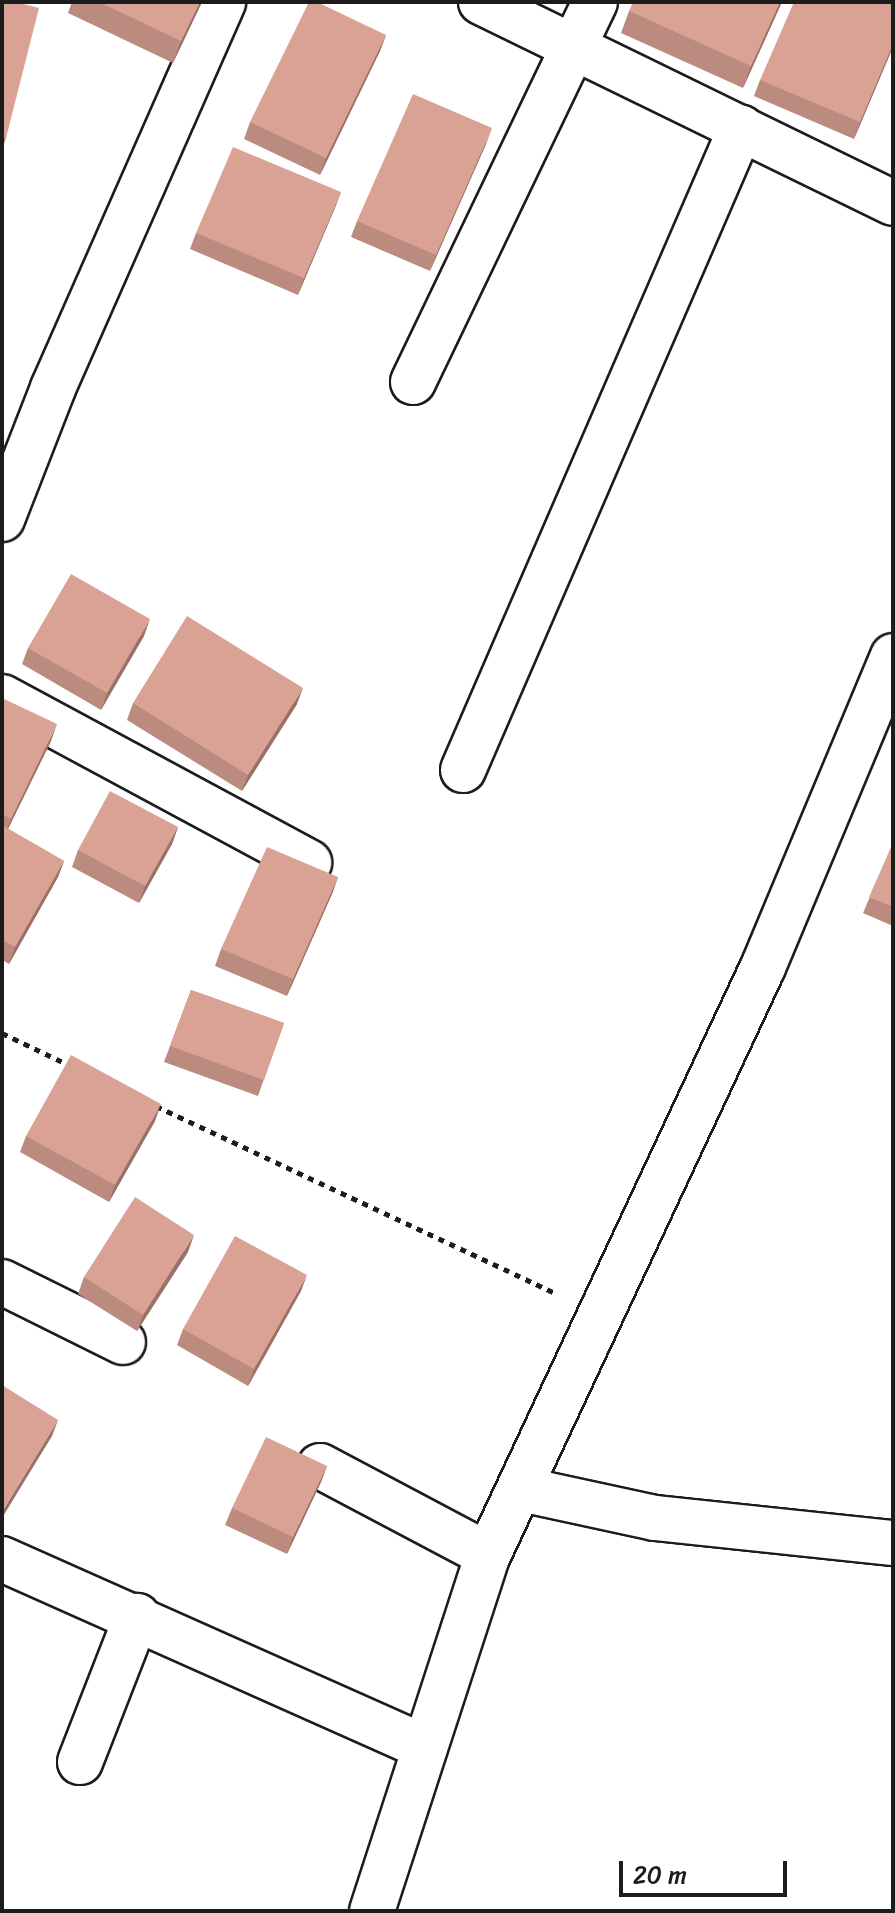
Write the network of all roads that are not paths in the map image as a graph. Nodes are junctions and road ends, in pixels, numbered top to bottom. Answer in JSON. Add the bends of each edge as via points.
{"nodes":[{"id":1,"x":223,"y":2,"type":"edge"},
{"id":2,"x":481,"y":2,"type":"edge"},
{"id":3,"x":595,"y":2,"type":"edge"},
{"id":4,"x":573,"y":49,"type":"junction"},
{"id":5,"x":741,"y":128,"type":"junction"},
{"id":6,"x":893,"y":203,"type":"edge"},
{"id":7,"x":413,"y":382,"type":"dead end"},
{"id":8,"x":2,"y":519,"type":"edge"},
{"id":9,"x":893,"y":656,"type":"edge"},
{"id":10,"x":2,"y":697,"type":"edge"},
{"id":11,"x":463,"y":770,"type":"dead end"},
{"id":12,"x":309,"y":862,"type":"edge"},
{"id":13,"x":2,"y":1282,"type":"edge"},
{"id":14,"x":123,"y":1342,"type":"dead end"},
{"id":15,"x":320,"y":1466,"type":"edge"},
{"id":16,"x":521,"y":1489,"type":"junction"},
{"id":17,"x":893,"y":1543,"type":"edge"},
{"id":18,"x":488,"y":1555,"type":"junction"},
{"id":19,"x":2,"y":1559,"type":"edge"},
{"id":20,"x":137,"y":1616,"type":"junction"},
{"id":21,"x":425,"y":1747,"type":"junction"},
{"id":22,"x":80,"y":1762,"type":"dead end"},
{"id":23,"x":372,"y":1911,"type":"edge"}],
"edges":[{"from":1,"to":8,"type":"street","via":[[53,388]]},
{"from":2,"to":4,"type":"street"},
{"from":3,"to":4,"type":"street"},
{"from":4,"to":5,"type":"street"},
{"from":4,"to":7,"type":"street"},
{"from":5,"to":6,"type":"street"},
{"from":5,"to":11,"type":"street"},
{"from":9,"to":16,"type":"street","via":[[763,967],[597,1313]]},
{"from":10,"to":12,"type":"street"},
{"from":13,"to":14,"type":"street"},
{"from":15,"to":18,"type":"street"},
{"from":16,"to":17,"type":"street","via":[[655,1518]]},
{"from":16,"to":18,"type":"street"},
{"from":18,"to":21,"type":"street"},
{"from":19,"to":20,"type":"street"},
{"from":20,"to":21,"type":"street"},
{"from":20,"to":22,"type":"street"},
{"from":21,"to":23,"type":"street"}]}
